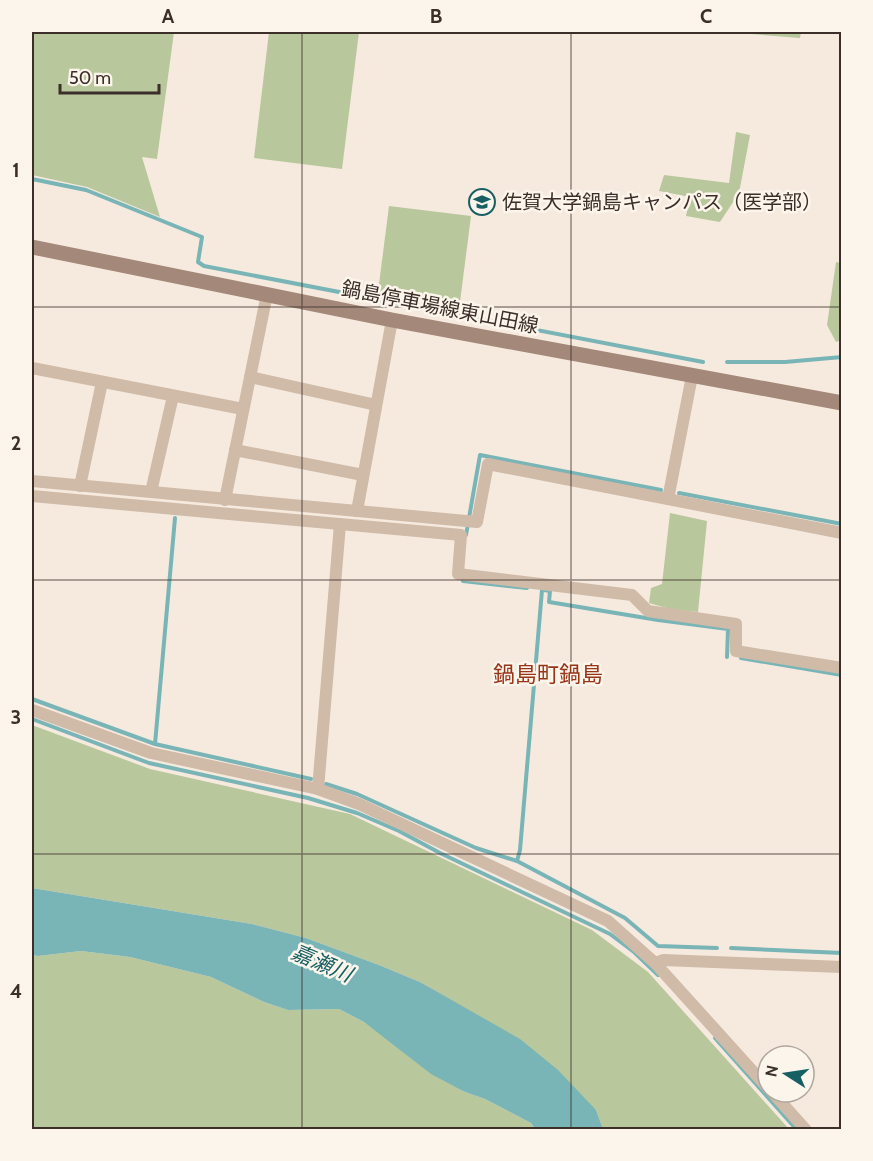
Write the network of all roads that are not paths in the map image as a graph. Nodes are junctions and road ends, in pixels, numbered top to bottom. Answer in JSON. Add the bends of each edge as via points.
{"nodes":[{"id":1,"x":32,"y":247,"type":"edge"},
{"id":2,"x":267,"y":294,"type":"junction"},
{"id":3,"x":392,"y":320,"type":"junction"},
{"id":4,"x":32,"y":368,"type":"edge"},
{"id":5,"x":692,"y":376,"type":"junction"},
{"id":6,"x":250,"y":377,"type":"junction"},
{"id":7,"x":102,"y":382,"type":"junction"},
{"id":8,"x":173,"y":396,"type":"junction"},
{"id":9,"x":842,"y":403,"type":"edge"},
{"id":10,"x":376,"y":405,"type":"junction"},
{"id":11,"x":243,"y":410,"type":"junction"},
{"id":12,"x":235,"y":450,"type":"junction"},
{"id":13,"x":363,"y":476,"type":"junction"},
{"id":14,"x":32,"y":481,"type":"edge"},
{"id":15,"x":80,"y":486,"type":"junction"},
{"id":16,"x":151,"y":492,"type":"junction"},
{"id":17,"x":32,"y":496,"type":"edge"},
{"id":18,"x":668,"y":499,"type":"junction"},
{"id":19,"x":225,"y":500,"type":"junction"},
{"id":20,"x":357,"y":511,"type":"junction"},
{"id":21,"x":340,"y":524,"type":"junction"},
{"id":22,"x":842,"y":533,"type":"edge"},
{"id":23,"x":842,"y":668,"type":"edge"},
{"id":24,"x":32,"y":710,"type":"edge"},
{"id":25,"x":318,"y":789,"type":"junction"},
{"id":26,"x":655,"y":963,"type":"junction"},
{"id":27,"x":842,"y":967,"type":"edge"},
{"id":28,"x":756,"y":1075,"type":"edge"},
{"id":29,"x":783,"y":1104,"type":"edge"},
{"id":30,"x":806,"y":1130,"type":"edge"}],
"edges":[{"from":1,"to":2,"type":"main road","name":"鍋島停車場線東山田線"},
{"from":2,"to":3,"type":"main road","name":"鍋島停車場線東山田線"},
{"from":2,"to":6,"type":"street"},
{"from":3,"to":5,"type":"main road","name":"鍋島停車場線東山田線"},
{"from":3,"to":10,"type":"street"},
{"from":4,"to":7,"type":"street"},
{"from":5,"to":9,"type":"main road","name":"鍋島停車場線東山田線"},
{"from":5,"to":18,"type":"street"},
{"from":6,"to":10,"type":"street"},
{"from":6,"to":11,"type":"street"},
{"from":7,"to":8,"type":"street"},
{"from":7,"to":15,"type":"street"},
{"from":8,"to":11,"type":"street"},
{"from":8,"to":16,"type":"street"},
{"from":10,"to":13,"type":"street"},
{"from":11,"to":12,"type":"street"},
{"from":12,"to":13,"type":"street"},
{"from":12,"to":19,"type":"street"},
{"from":13,"to":20,"type":"street"},
{"from":14,"to":15,"type":"street"},
{"from":15,"to":16,"type":"street"},
{"from":16,"to":19,"type":"street"},
{"from":17,"to":21,"type":"street"},
{"from":18,"to":20,"type":"street","via":[[488,464],[477,522]]},
{"from":18,"to":22,"type":"street"},
{"from":19,"to":20,"type":"street"},
{"from":21,"to":23,"type":"street","via":[[461,535],[458,574],[632,595],[648,612],[736,624],[736,651]]},
{"from":21,"to":25,"type":"street"},
{"from":24,"to":25,"type":"street","via":[[151,753]]},
{"from":25,"to":26,"type":"street","via":[[359,804],[608,921]]},
{"from":26,"to":27,"type":"street","via":[[663,960]]},
{"from":26,"to":28,"type":"street"},
{"from":29,"to":30,"type":"street"}]}
